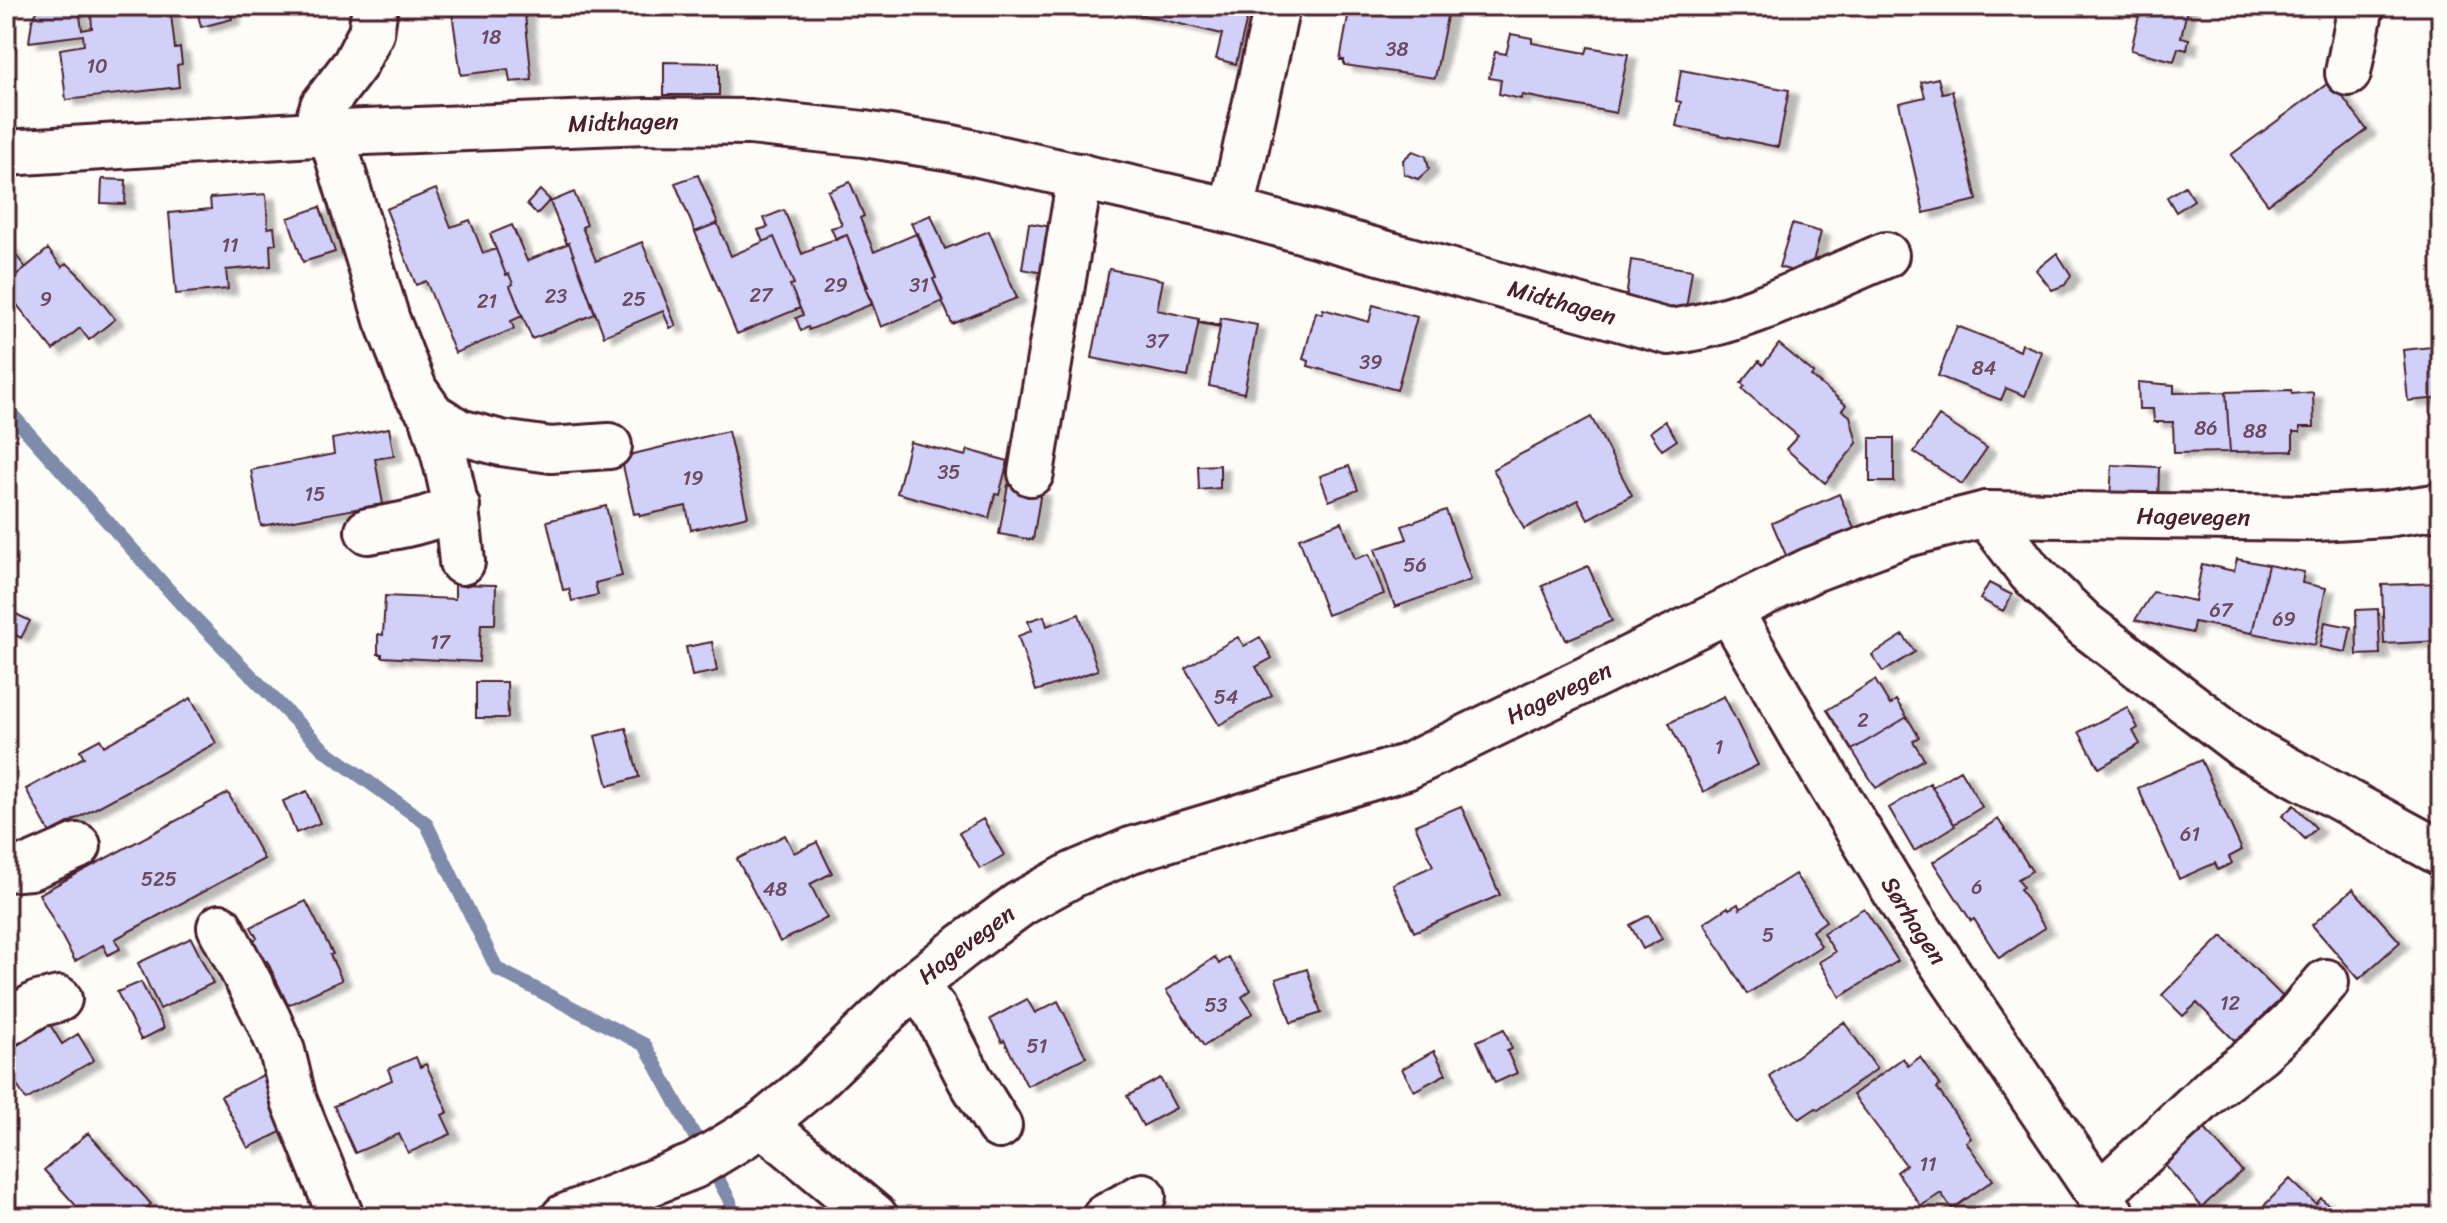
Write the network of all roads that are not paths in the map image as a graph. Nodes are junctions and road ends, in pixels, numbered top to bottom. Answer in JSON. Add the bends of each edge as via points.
{"nodes":[{"id":1,"x":375,"y":6,"type":"edge"},
{"id":2,"x":1277,"y":6,"type":"edge"},
{"id":3,"x":2361,"y":6,"type":"edge"},
{"id":4,"x":2348,"y":73,"type":"dead end"},
{"id":5,"x":323,"y":133,"type":"junction"},
{"id":6,"x":6,"y":153,"type":"edge"},
{"id":7,"x":1080,"y":176,"type":"junction"},
{"id":8,"x":1232,"y":211,"type":"junction"},
{"id":9,"x":1886,"y":255,"type":"dead end"},
{"id":10,"x":432,"y":415,"type":"junction"},
{"id":11,"x":609,"y":446,"type":"dead end"},
{"id":12,"x":1031,"y":473,"type":"dead end"},
{"id":13,"x":457,"y":506,"type":"junction"},
{"id":14,"x":2441,"y":506,"type":"edge"},
{"id":15,"x":1986,"y":514,"type":"junction"},
{"id":16,"x":368,"y":531,"type":"dead end"},
{"id":17,"x":462,"y":562,"type":"dead end"},
{"id":18,"x":1730,"y":611,"type":"junction"},
{"id":19,"x":78,"y":846,"type":"dead end"},
{"id":20,"x":2441,"y":853,"type":"edge"},
{"id":21,"x":6,"y":869,"type":"edge"},
{"id":22,"x":220,"y":927,"type":"dead end"},
{"id":23,"x":2326,"y":982,"type":"dead end"},
{"id":24,"x":914,"y":985,"type":"junction"},
{"id":25,"x":59,"y":999,"type":"dead end"},
{"id":26,"x":6,"y":1024,"type":"edge"},
{"id":27,"x":999,"y":1126,"type":"dead end"},
{"id":28,"x":747,"y":1134,"type":"junction"},
{"id":29,"x":1143,"y":1196,"type":"dead end"},
{"id":30,"x":2106,"y":1206,"type":"edge"},
{"id":31,"x":341,"y":1217,"type":"edge"},
{"id":32,"x":564,"y":1217,"type":"edge"},
{"id":33,"x":875,"y":1217,"type":"edge"},
{"id":34,"x":1105,"y":1217,"type":"edge"}],
"edges":[{"from":1,"to":5,"type":"street","via":[[371,33],[355,64],[323,106]]},
{"from":2,"to":8,"type":"street"},
{"from":3,"to":4,"type":"street"},
{"from":5,"to":6,"type":"street","name":"Midthagen"},
{"from":5,"to":7,"type":"street","name":"Midthagen","via":[[750,122],[952,148]]},
{"from":5,"to":10,"type":"street","via":[[387,320],[415,391]]},
{"from":7,"to":8,"type":"street","name":"Midthagen"},
{"from":7,"to":12,"type":"street"},
{"from":8,"to":9,"type":"street","name":"Midthagen","via":[[1669,332],[1735,318]]},
{"from":10,"to":11,"type":"street","via":[[459,432],[501,443],[551,450]]},
{"from":10,"to":13,"type":"street"},
{"from":13,"to":16,"type":"street","via":[[409,525]]},
{"from":13,"to":17,"type":"street"},
{"from":14,"to":15,"type":"street","name":"Hagevegen","via":[[2317,518]]},
{"from":15,"to":18,"type":"street","name":"Hagevegen","via":[[1903,535],[1811,570]]},
{"from":15,"to":20,"type":"street","via":[[2030,572],[2085,625],[2244,746]]},
{"from":18,"to":24,"type":"street","name":"Hagevegen","via":[[1406,767],[1131,850],[1074,874],[1020,904]]},
{"from":18,"to":30,"type":"street","name":"Sørhagen","via":[[1910,916]]},
{"from":19,"to":21,"type":"street","via":[[30,867]]},
{"from":22,"to":31,"type":"street","via":[[282,1051],[294,1101]]},
{"from":23,"to":30,"type":"street","via":[[2281,1032],[2216,1086]]},
{"from":24,"to":27,"type":"street","via":[[935,1011]]},
{"from":24,"to":28,"type":"street","name":"Hagevegen","via":[[815,1081]]},
{"from":25,"to":26,"type":"street","via":[[38,1004]]},
{"from":28,"to":32,"type":"street","name":"Hagevegen","via":[[694,1166]]},
{"from":28,"to":33,"type":"street"},
{"from":29,"to":34,"type":"street"}]}
